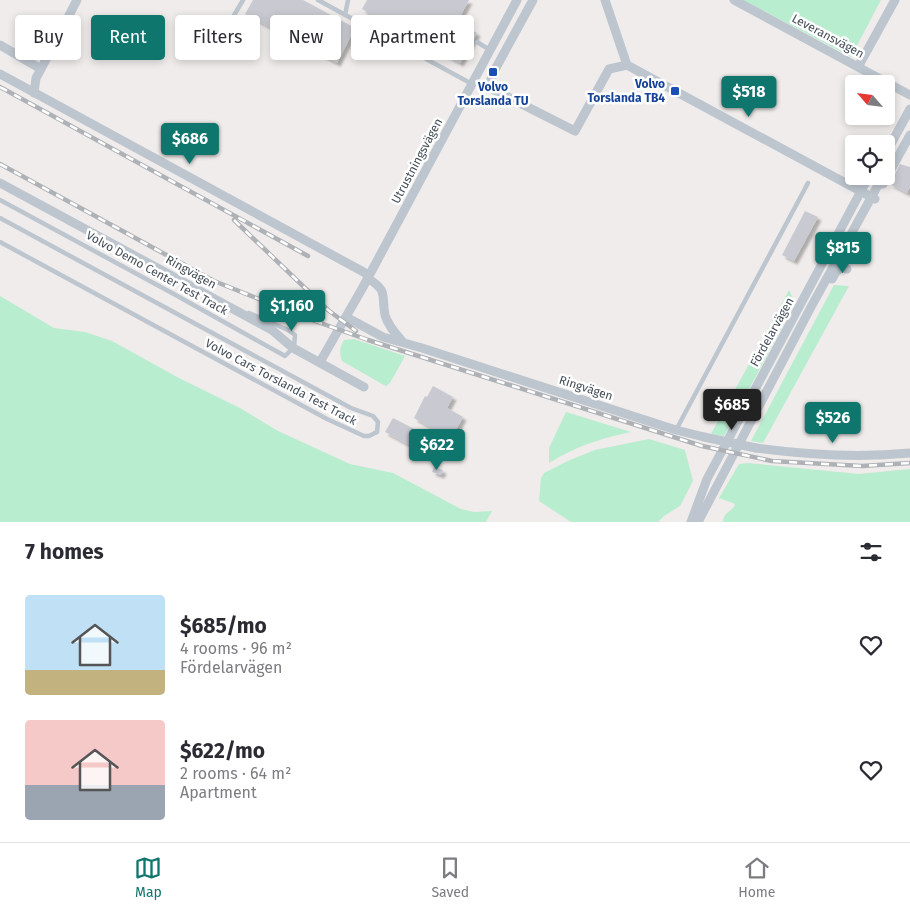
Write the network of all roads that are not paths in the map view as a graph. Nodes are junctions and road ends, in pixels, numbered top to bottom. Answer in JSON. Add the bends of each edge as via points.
{"nodes":[{"id":1,"x":77,"y":0,"type":"edge"},
{"id":2,"x":243,"y":0,"type":"edge"},
{"id":3,"x":318,"y":0,"type":"edge"},
{"id":4,"x":348,"y":0,"type":"edge"},
{"id":5,"x":517,"y":0,"type":"edge"},
{"id":6,"x":533,"y":0,"type":"edge"},
{"id":7,"x":606,"y":0,"type":"edge"},
{"id":8,"x":734,"y":0,"type":"edge"},
{"id":9,"x":895,"y":0,"type":"edge"},
{"id":10,"x":234,"y":15,"type":"edge"},
{"id":11,"x":345,"y":15,"type":"junction"},
{"id":12,"x":477,"y":42,"type":"dead end"},
{"id":13,"x":0,"y":45,"type":"edge"},
{"id":14,"x":490,"y":50,"type":"junction"},
{"id":15,"x":626,"y":65,"type":"junction"},
{"id":16,"x":858,"y":67,"type":"junction"},
{"id":17,"x":41,"y":69,"type":"junction"},
{"id":18,"x":0,"y":74,"type":"edge"},
{"id":19,"x":472,"y":84,"type":"junction"},
{"id":20,"x":34,"y":93,"type":"junction"},
{"id":21,"x":910,"y":95,"type":"edge"},
{"id":22,"x":910,"y":100,"type":"edge"},
{"id":23,"x":910,"y":109,"type":"edge"},
{"id":24,"x":910,"y":126,"type":"edge"},
{"id":25,"x":891,"y":135,"type":"edge"},
{"id":26,"x":910,"y":135,"type":"edge"},
{"id":27,"x":895,"y":136,"type":"edge"},
{"id":28,"x":895,"y":154,"type":"edge"},
{"id":29,"x":0,"y":183,"type":"edge"},
{"id":30,"x":808,"y":183,"type":"dead end"},
{"id":31,"x":869,"y":185,"type":"edge"},
{"id":32,"x":871,"y":185,"type":"edge"},
{"id":33,"x":876,"y":185,"type":"edge"},
{"id":34,"x":868,"y":195,"type":"junction"},
{"id":35,"x":0,"y":200,"type":"edge"},
{"id":36,"x":0,"y":218,"type":"edge"},
{"id":37,"x":857,"y":226,"type":"junction"},
{"id":38,"x":0,"y":242,"type":"edge"},
{"id":39,"x":846,"y":243,"type":"junction"},
{"id":40,"x":834,"y":248,"type":"junction"},
{"id":41,"x":823,"y":262,"type":"junction"},
{"id":42,"x":847,"y":269,"type":"dead end"},
{"id":43,"x":368,"y":277,"type":"junction"},
{"id":44,"x":818,"y":294,"type":"junction"},
{"id":45,"x":346,"y":317,"type":"junction"},
{"id":46,"x":403,"y":342,"type":"junction"},
{"id":47,"x":293,"y":348,"type":"junction"},
{"id":48,"x":320,"y":362,"type":"junction"},
{"id":49,"x":364,"y":386,"type":"dead end"},
{"id":50,"x":676,"y":430,"type":"junction"},
{"id":51,"x":910,"y":453,"type":"edge"},
{"id":52,"x":691,"y":522,"type":"edge"},
{"id":53,"x":698,"y":522,"type":"edge"}],
"edges":[{"from":1,"to":17,"type":"street"},
{"from":2,"to":10,"type":"lane"},
{"from":3,"to":11,"type":"lane"},
{"from":4,"to":11,"type":"lane"},
{"from":5,"to":14,"type":"street","name":"Utrustningsvägen"},
{"from":6,"to":15,"type":"street","via":[[492,75],[490,84],[494,90],[575,132],[609,69]]},
{"from":7,"to":15,"type":"street"},
{"from":8,"to":16,"type":"street","name":"Leveransvägen"},
{"from":9,"to":16,"type":"street"},
{"from":11,"to":19,"type":"lane"},
{"from":12,"to":14,"type":"lane"},
{"from":13,"to":17,"type":"street"},
{"from":14,"to":19,"type":"street","name":"Utrustningsvägen"},
{"from":15,"to":34,"type":"street"},
{"from":16,"to":21,"type":"street","name":"Leveransvägen"},
{"from":17,"to":20,"type":"street"},
{"from":18,"to":20,"type":"street"},
{"from":19,"to":43,"type":"street","name":"Utrustningsvägen"},
{"from":20,"to":43,"type":"street"},
{"from":22,"to":25,"type":"street"},
{"from":23,"to":27,"type":"street"},
{"from":24,"to":28,"type":"street"},
{"from":26,"to":34,"type":"street"},
{"from":29,"to":47,"type":"street","name":"Ringvägen","via":[[272,330]]},
{"from":30,"to":50,"type":"lane"},
{"from":31,"to":34,"type":"street"},
{"from":32,"to":34,"type":"street"},
{"from":33,"to":34,"type":"street"},
{"from":34,"to":37,"type":"street"},
{"from":34,"to":37,"type":"street"},
{"from":34,"to":40,"type":"street"},
{"from":34,"to":41,"type":"street","name":"Fördelarvägen"},
{"from":35,"to":47,"type":"lane","name":"Volvo Demo Center Test Track","via":[[285,356]]},
{"from":36,"to":38,"type":"lane","name":"Volvo Cars Torslanda Test Track","via":[[345,405],[373,416],[378,422],[377,432],[364,436],[327,419]]},
{"from":37,"to":39,"type":"street","name":"Fördelarvägen"},
{"from":37,"to":39,"type":"street","via":[[860,246],[854,242]]},
{"from":39,"to":40,"type":"street","name":"Fördelarvägen"},
{"from":39,"to":44,"type":"street","name":"Fördelarvägen"},
{"from":40,"to":41,"type":"street","name":"Fördelarvägen"},
{"from":41,"to":52,"type":"street","name":"Fördelarvägen","via":[[707,479]]},
{"from":42,"to":44,"type":"street","name":"Fördelarvägen","via":[[841,268],[836,272],[826,289]]},
{"from":43,"to":45,"type":"street","name":"Utrustningsvägen"},
{"from":43,"to":46,"type":"street","via":[[382,290],[386,316]]},
{"from":44,"to":53,"type":"street","name":"Fördelarvägen"},
{"from":45,"to":46,"type":"street","name":"Ringvägen","via":[[371,331]]},
{"from":45,"to":48,"type":"street"},
{"from":46,"to":50,"type":"street","name":"Ringvägen"},
{"from":47,"to":48,"type":"street","name":"Ringvägen"},
{"from":48,"to":49,"type":"street","name":"Ringvägen"},
{"from":50,"to":51,"type":"street","name":"Ringvägen","bridge":true,"via":[[756,448],[831,456]]}]}
